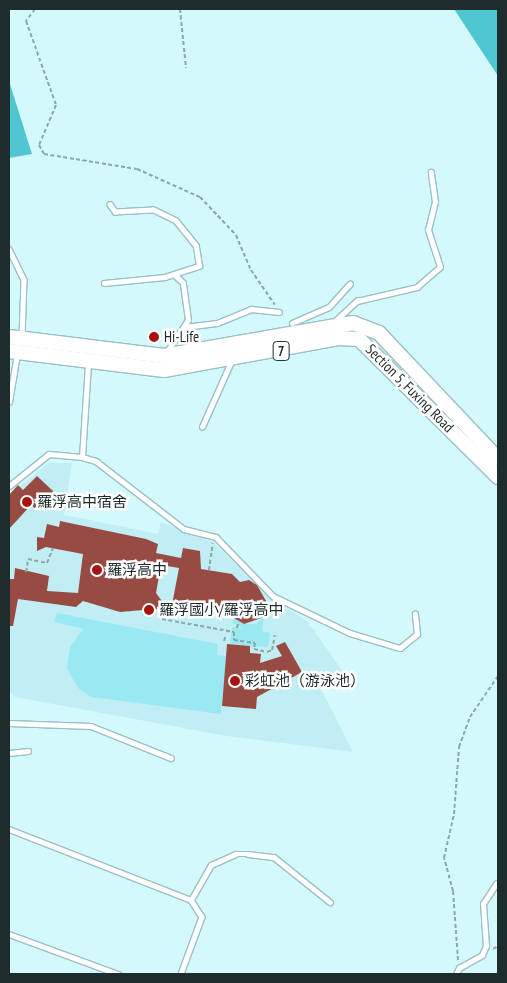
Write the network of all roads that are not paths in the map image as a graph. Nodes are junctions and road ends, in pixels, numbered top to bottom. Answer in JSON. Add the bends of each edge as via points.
{"nodes":[{"id":1,"x":431,"y":172,"type":"dead end"},
{"id":2,"x":110,"y":205,"type":"dead end"},
{"id":3,"x":9,"y":249,"type":"edge"},
{"id":4,"x":174,"y":275,"type":"junction"},
{"id":5,"x":104,"y":283,"type":"dead end"},
{"id":6,"x":350,"y":284,"type":"dead end"},
{"id":7,"x":279,"y":312,"type":"road end"},
{"id":8,"x":292,"y":323,"type":"dead end"},
{"id":9,"x":330,"y":325,"type":"junction"},
{"id":10,"x":184,"y":327,"type":"junction"},
{"id":11,"x":378,"y":333,"type":"junction"},
{"id":12,"x":15,"y":338,"type":"edge"},
{"id":13,"x":369,"y":346,"type":"junction"},
{"id":14,"x":13,"y":352,"type":"edge"},
{"id":15,"x":90,"y":355,"type":"junction"},
{"id":16,"x":164,"y":356,"type":"junction"},
{"id":17,"x":231,"y":362,"type":"junction"},
{"id":18,"x":164,"y":370,"type":"junction"},
{"id":19,"x":9,"y":402,"type":"edge"},
{"id":20,"x":202,"y":427,"type":"dead end"},
{"id":21,"x":460,"y":429,"type":"junction"},
{"id":22,"x":82,"y":457,"type":"junction"},
{"id":23,"x":498,"y":458,"type":"edge"},
{"id":24,"x":498,"y":477,"type":"edge"},
{"id":25,"x":9,"y":486,"type":"edge"},
{"id":26,"x":415,"y":614,"type":"dead end"},
{"id":27,"x":9,"y":723,"type":"edge"},
{"id":28,"x":28,"y":750,"type":"dead end"},
{"id":29,"x":9,"y":753,"type":"edge"},
{"id":30,"x":172,"y":758,"type":"dead end"},
{"id":31,"x":9,"y":829,"type":"edge"},
{"id":32,"x":496,"y":884,"type":"dead end"},
{"id":33,"x":192,"y":900,"type":"junction"},
{"id":34,"x":330,"y":902,"type":"dead end"},
{"id":35,"x":9,"y":934,"type":"edge"},
{"id":36,"x":118,"y":974,"type":"edge"},
{"id":37,"x":181,"y":974,"type":"edge"},
{"id":38,"x":456,"y":974,"type":"edge"}],
"edges":[{"from":1,"to":9,"type":"lane","via":[[435,202],[428,230],[440,267],[417,287],[357,301]]},
{"from":2,"to":4,"type":"lane","via":[[116,212],[136,209],[164,213],[189,234],[198,266]]},
{"from":3,"to":12,"type":"lane","via":[[24,280]]},
{"from":4,"to":5,"type":"lane"},
{"from":4,"to":10,"type":"lane","via":[[183,283],[188,320]]},
{"from":6,"to":8,"type":"lane","via":[[329,307]]},
{"from":7,"to":10,"type":"lane","via":[[251,309],[217,323]]},
{"from":9,"to":11,"type":"main road","name":"Section 5, Fuxing Road","number":"7","via":[[353,323]]},
{"from":9,"to":16,"type":"main road","name":"Section 5, Fuxing Road","number":"7"},
{"from":10,"to":16,"type":"lane"},
{"from":11,"to":13,"type":"main road"},
{"from":11,"to":21,"type":"main road","name":"Section 5, Fuxing Road","number":"7"},
{"from":12,"to":14,"type":"lane"},
{"from":12,"to":15,"type":"main road","name":"Section 5, Fuxing Road","number":"7"},
{"from":13,"to":17,"type":"main road","name":"Section 5, Fuxing Road","number":"7","via":[[359,339],[338,338]]},
{"from":13,"to":21,"type":"main road","name":"Section 5, Fuxing Road","number":"7"},
{"from":14,"to":15,"type":"main road","name":"Section 5, Fuxing Road","number":"7"},
{"from":14,"to":19,"type":"lane"},
{"from":15,"to":16,"type":"main road","name":"Section 5, Fuxing Road","number":"7"},
{"from":15,"to":18,"type":"main road","name":"Section 5, Fuxing Road","number":"7"},
{"from":15,"to":22,"type":"lane"},
{"from":16,"to":18,"type":"lane"},
{"from":17,"to":18,"type":"main road","name":"Section 5, Fuxing Road","number":"7"},
{"from":17,"to":20,"type":"lane"},
{"from":21,"to":23,"type":"main road","name":"Section 5, Fuxing Road","number":"7"},
{"from":21,"to":24,"type":"main road","name":"Section 5, Fuxing Road","number":"7"},
{"from":22,"to":25,"type":"lane","via":[[49,454]]},
{"from":22,"to":26,"type":"lane","via":[[96,461],[184,529],[214,536],[273,596],[350,633],[400,648],[417,634]]},
{"from":27,"to":30,"type":"lane","via":[[91,726]]},
{"from":28,"to":29,"type":"lane"},
{"from":31,"to":33,"type":"lane"},
{"from":32,"to":38,"type":"lane","via":[[482,904],[486,946],[482,955],[459,968]]},
{"from":33,"to":34,"type":"lane","via":[[211,865],[230,856],[248,854],[274,857]]},
{"from":33,"to":37,"type":"lane","via":[[202,917]]},
{"from":35,"to":36,"type":"lane"}]}
